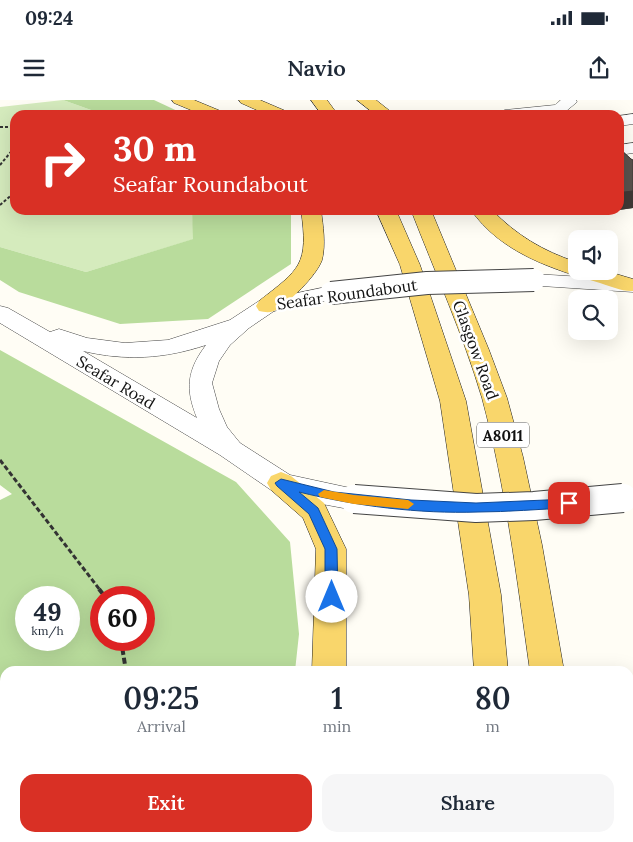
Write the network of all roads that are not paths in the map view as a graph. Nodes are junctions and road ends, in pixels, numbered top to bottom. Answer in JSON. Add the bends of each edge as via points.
{"nodes":[{"id":1,"x":180,"y":100,"type":"edge"},
{"id":2,"x":247,"y":100,"type":"edge"},
{"id":3,"x":365,"y":100,"type":"edge"},
{"id":4,"x":569,"y":105,"type":"edge"},
{"id":5,"x":205,"y":110,"type":"edge"},
{"id":6,"x":270,"y":110,"type":"edge"},
{"id":7,"x":380,"y":110,"type":"edge"},
{"id":8,"x":537,"y":110,"type":"edge"},
{"id":9,"x":312,"y":215,"type":"edge"},
{"id":10,"x":388,"y":215,"type":"edge"},
{"id":11,"x":424,"y":215,"type":"edge"},
{"id":12,"x":486,"y":215,"type":"edge"},
{"id":13,"x":568,"y":266,"type":"edge"},
{"id":14,"x":614,"y":280,"type":"edge"},
{"id":15,"x":632,"y":285,"type":"edge"},
{"id":16,"x":267,"y":306,"type":"junction"},
{"id":17,"x":0,"y":313,"type":"edge"},
{"id":18,"x":240,"y":323,"type":"junction"},
{"id":19,"x":231,"y":450,"type":"junction"},
{"id":20,"x":281,"y":483,"type":"junction"},
{"id":21,"x":628,"y":498,"type":"edge"},
{"id":22,"x":329,"y":666,"type":"edge"},
{"id":23,"x":491,"y":666,"type":"edge"},
{"id":24,"x":546,"y":666,"type":"edge"}],
"edges":[{"from":1,"to":5,"type":"main road"},
{"from":2,"to":6,"type":"main road"},
{"from":3,"to":7,"type":"main road"},
{"from":4,"to":8,"type":"street"},
{"from":9,"to":16,"type":"main road","via":[[315,234],[305,274]]},
{"from":10,"to":23,"type":"main road","number":"A8011","via":[[410,265],[452,401],[485,595]]},
{"from":11,"to":24,"type":"main road","name":"Glasgow Road","number":"A8011","via":[[494,398],[527,545]]},
{"from":12,"to":13,"type":"main road","via":[[508,238],[528,251]]},
{"from":14,"to":15,"type":"main road"},
{"from":15,"to":16,"type":"street","name":"Seafar Roundabout","bridge":true,"via":[[534,280],[427,282],[331,293]]},
{"from":16,"to":18,"type":"street","name":"Seafar Roundabout"},
{"from":17,"to":18,"type":"street","name":"Seafar Road","via":[[74,342],[109,350],[175,348],[206,339]]},
{"from":17,"to":19,"type":"street","name":"Seafar Road"},
{"from":18,"to":19,"type":"street","name":"Seafar Roundabout","via":[[207,360],[200,383],[206,410]]},
{"from":19,"to":20,"type":"street","name":"Seafar Roundabout"},
{"from":20,"to":21,"type":"street","name":"Seafar Roundabout","bridge":true,"via":[[354,499],[476,508]]},
{"from":20,"to":22,"type":"main road","via":[[314,511],[331,549]]}]}
